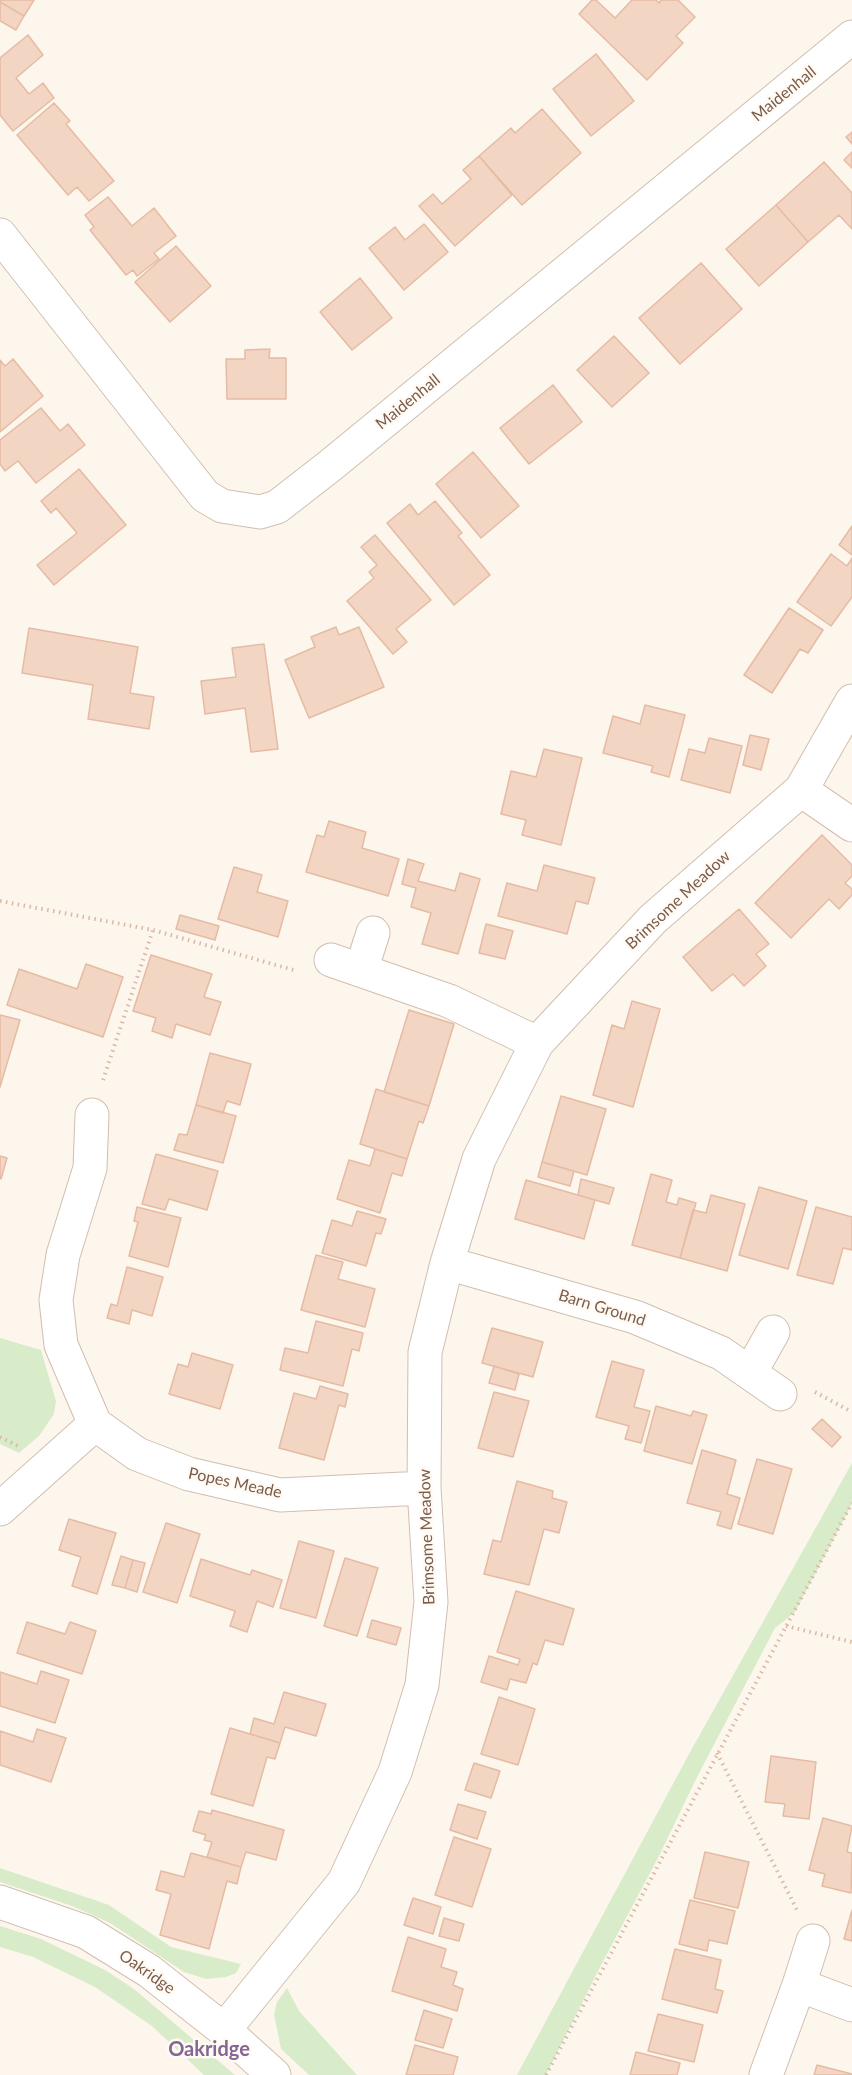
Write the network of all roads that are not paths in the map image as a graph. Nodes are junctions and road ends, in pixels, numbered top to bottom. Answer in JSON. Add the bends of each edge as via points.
{"nodes":[{"id":1,"x":852,"y":37,"type":"edge"},
{"id":2,"x":0,"y":235,"type":"edge"},
{"id":3,"x":852,"y":701,"type":"edge"},
{"id":4,"x":801,"y":790,"type":"junction"},
{"id":5,"x":852,"y":825,"type":"edge"},
{"id":6,"x":373,"y":933,"type":"dead end"},
{"id":7,"x":537,"y":1043,"type":"junction"},
{"id":8,"x":92,"y":1115,"type":"road end"},
{"id":9,"x":447,"y":1263,"type":"junction"},
{"id":10,"x":773,"y":1332,"type":"dead end"},
{"id":11,"x":750,"y":1372,"type":"junction"},
{"id":12,"x":780,"y":1394,"type":"dead end"},
{"id":13,"x":95,"y":1424,"type":"junction"},
{"id":14,"x":424,"y":1488,"type":"junction"},
{"id":15,"x":0,"y":1509,"type":"edge"},
{"id":16,"x":0,"y":1902,"type":"edge"},
{"id":17,"x":813,"y":1941,"type":"road end"},
{"id":18,"x":799,"y":1985,"type":"junction"},
{"id":19,"x":852,"y":2005,"type":"edge"},
{"id":20,"x":224,"y":2030,"type":"junction"},
{"id":21,"x":274,"y":2075,"type":"edge"},
{"id":22,"x":766,"y":2075,"type":"edge"}],
"edges":[{"from":1,"to":2,"type":"street","name":"Maidenhall","via":[[332,465],[277,507],[260,512],[222,506],[205,496]]},
{"from":3,"to":4,"type":"street","name":"Brimsome Meadow"},
{"from":4,"to":5,"type":"street"},
{"from":4,"to":7,"type":"street","name":"Brimsome Meadow","via":[[653,919]]},
{"from":6,"to":7,"type":"street","via":[[346,965],[449,1001]]},
{"from":7,"to":9,"type":"street","name":"Brimsome Meadow","via":[[479,1159]]},
{"from":8,"to":13,"type":"street","via":[[90,1168],[63,1255],[56,1300],[61,1345]]},
{"from":9,"to":11,"type":"street","name":"Barn Ground","via":[[635,1317],[721,1353]]},
{"from":9,"to":14,"type":"street","name":"Brimsome Meadow","via":[[425,1352]]},
{"from":10,"to":11,"type":"street"},
{"from":11,"to":12,"type":"street","name":"Barn Ground"},
{"from":13,"to":14,"type":"street","name":"Popes Meade","via":[[137,1454],[178,1470],[280,1495]]},
{"from":13,"to":15,"type":"street"},
{"from":14,"to":20,"type":"street","name":"Brimsome Meadow","via":[[430,1602],[422,1685],[395,1772],[344,1882]]},
{"from":16,"to":20,"type":"street","name":"Oakridge","via":[[86,1932],[149,1971]]},
{"from":17,"to":18,"type":"street"},
{"from":18,"to":19,"type":"street"},
{"from":18,"to":22,"type":"street"},
{"from":20,"to":21,"type":"street","name":"Oakridge"}]}
